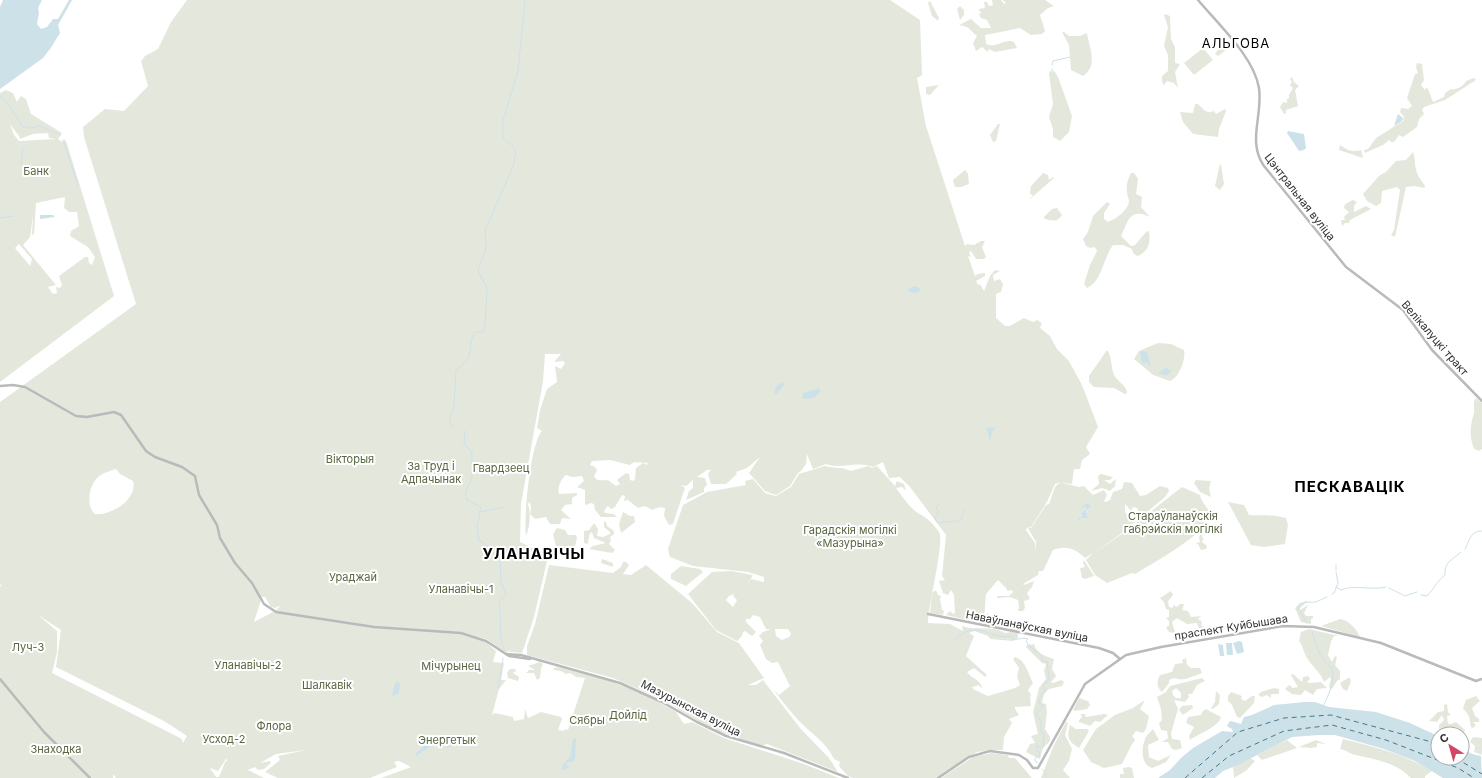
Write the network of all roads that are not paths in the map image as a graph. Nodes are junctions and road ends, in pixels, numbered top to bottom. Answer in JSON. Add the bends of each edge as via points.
{"nodes":[{"id":1,"x":1198,"y":0,"type":"edge"},
{"id":2,"x":1354,"y":275,"type":"joint"},
{"id":3,"x":0,"y":386,"type":"edge"},
{"id":4,"x":1482,"y":401,"type":"edge"},
{"id":5,"x":928,"y":614,"type":"dead end"},
{"id":6,"x":1120,"y":659,"type":"junction"},
{"id":7,"x":0,"y":679,"type":"edge"},
{"id":8,"x":1482,"y":679,"type":"edge"},
{"id":9,"x":90,"y":778,"type":"edge"},
{"id":10,"x":848,"y":778,"type":"edge"},
{"id":11,"x":938,"y":778,"type":"edge"}],
"edges":[{"from":1,"to":2,"type":"street","name":"Цэнтральная вуліца","via":[[1245,58],[1257,82],[1259,95],[1256,141],[1260,161]]},
{"from":2,"to":4,"type":"street","name":"Велікалуцкі тракт","via":[[1403,310],[1432,350]]},
{"from":3,"to":10,"type":"street","name":"Мазурынская вуліца","via":[[26,387],[76,416],[87,417],[114,412],[120,415],[146,451],[155,457],[182,466],[195,476],[200,495],[217,525],[220,538],[264,604],[276,612],[374,627],[461,633],[486,641],[506,654],[620,683],[726,736],[790,755]]},
{"from":5,"to":6,"type":"street","name":"Наваўланаўская вуліца","via":[[1099,648],[1110,651]]},
{"from":6,"to":8,"type":"street","name":"праспект Куйбышава","via":[[1161,646],[1301,625],[1381,643],[1476,681]]},
{"from":6,"to":11,"type":"street","name":"праспект Куйбышава","via":[[1085,684],[1039,767],[1033,768],[1027,760],[1018,755],[990,751],[969,757]]},
{"from":7,"to":9,"type":"street","via":[[40,727]]}]}
